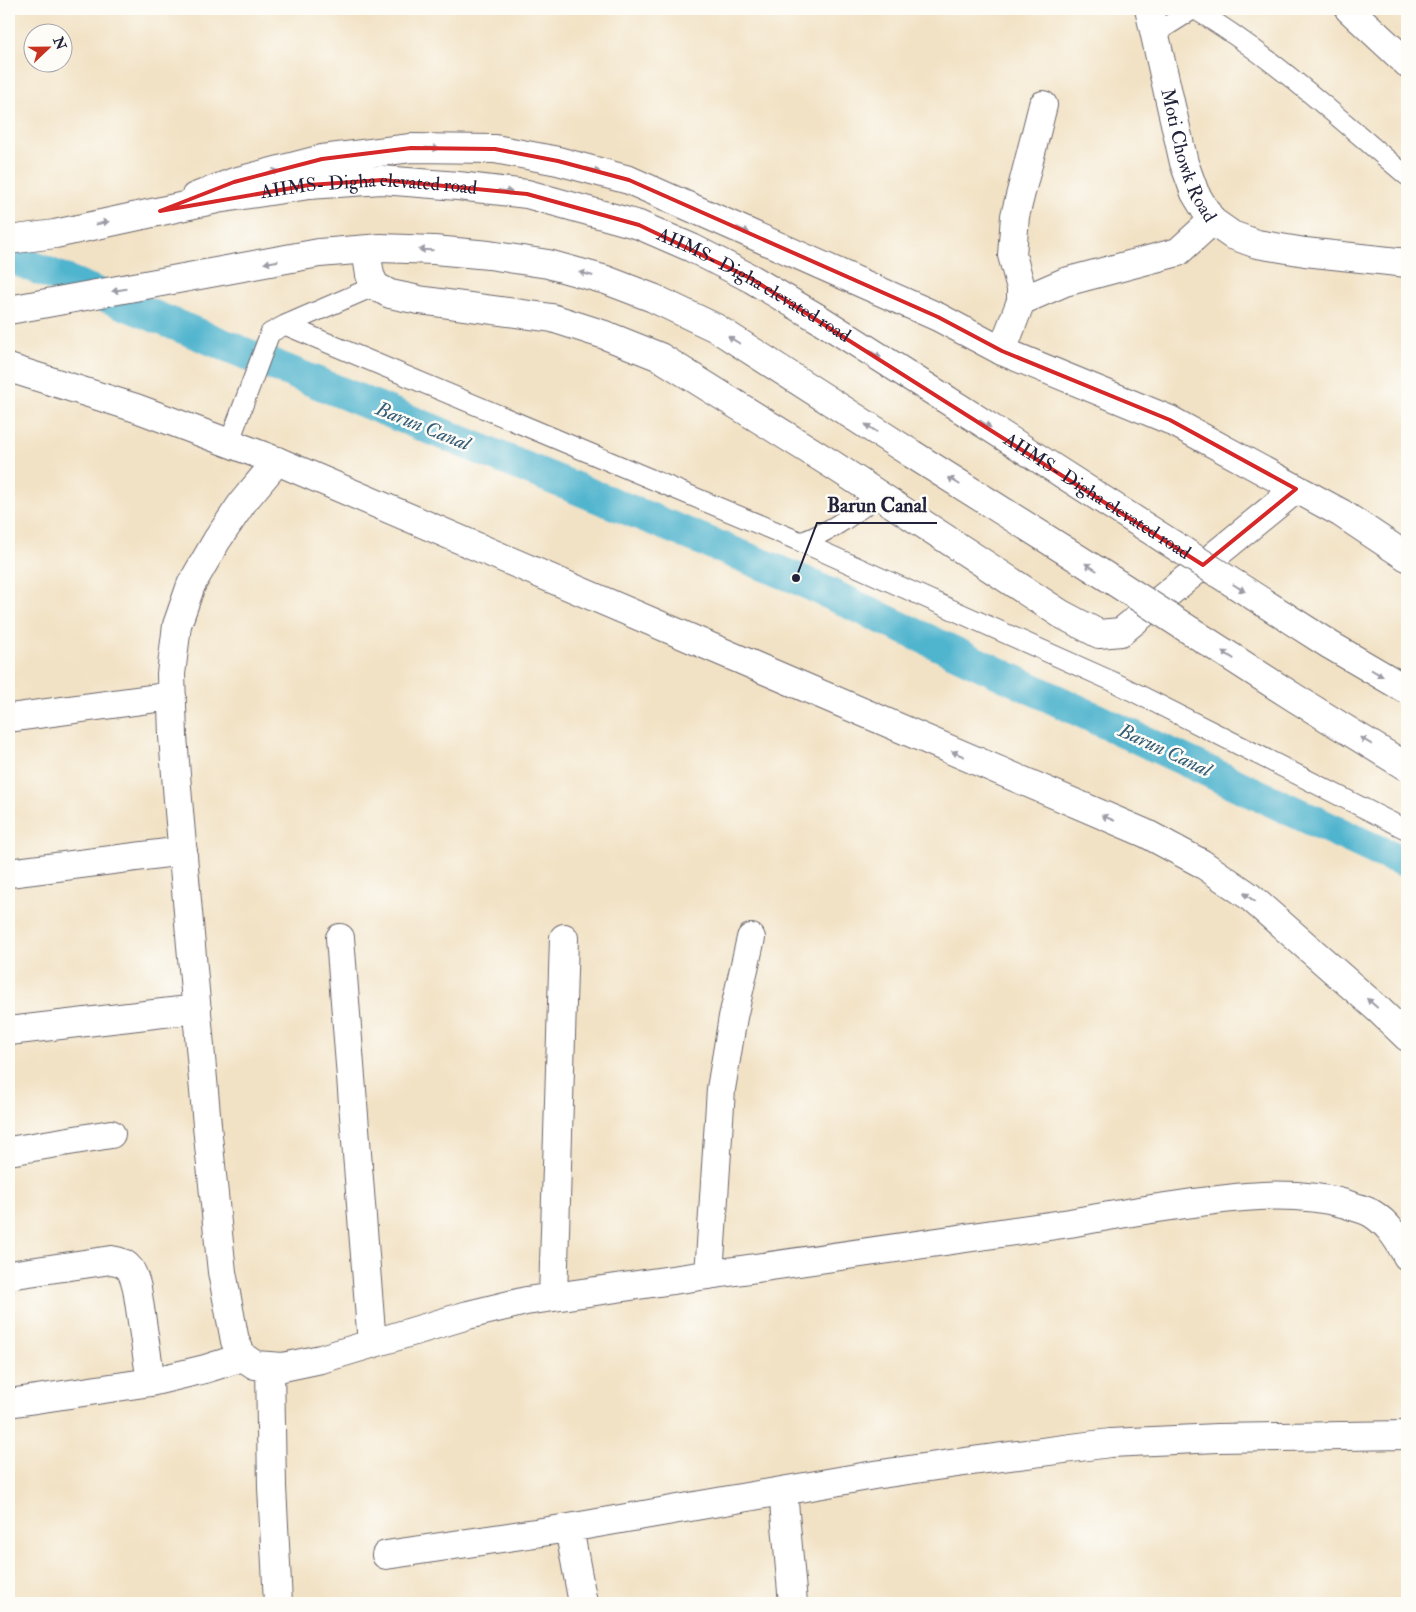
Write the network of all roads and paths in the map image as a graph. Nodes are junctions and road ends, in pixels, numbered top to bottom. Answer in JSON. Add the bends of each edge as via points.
{"nodes":[{"id":1,"x":1194,"y":9,"type":"edge"},
{"id":2,"x":1349,"y":9,"type":"edge"},
{"id":3,"x":1152,"y":21,"type":"edge"},
{"id":4,"x":1407,"y":63,"type":"edge"},
{"id":5,"x":1043,"y":105,"type":"dead end"},
{"id":6,"x":1407,"y":176,"type":"edge"},
{"id":7,"x":160,"y":211,"type":"junction"},
{"id":8,"x":1212,"y":221,"type":"junction"},
{"id":9,"x":9,"y":240,"type":"edge"},
{"id":10,"x":366,"y":250,"type":"junction"},
{"id":11,"x":1407,"y":263,"type":"edge"},
{"id":12,"x":375,"y":286,"type":"junction"},
{"id":13,"x":1022,"y":300,"type":"junction"},
{"id":14,"x":13,"y":310,"type":"edge"},
{"id":15,"x":278,"y":329,"type":"junction"},
{"id":16,"x":1002,"y":351,"type":"junction"},
{"id":17,"x":9,"y":368,"type":"edge"},
{"id":18,"x":229,"y":443,"type":"junction"},
{"id":19,"x":277,"y":461,"type":"junction"},
{"id":20,"x":1296,"y":489,"type":"junction"},
{"id":21,"x":879,"y":495,"type":"junction"},
{"id":22,"x":801,"y":542,"type":"junction"},
{"id":23,"x":1407,"y":557,"type":"edge"},
{"id":24,"x":1407,"y":690,"type":"edge"},
{"id":25,"x":172,"y":696,"type":"junction"},
{"id":26,"x":9,"y":718,"type":"edge"},
{"id":27,"x":1407,"y":767,"type":"edge"},
{"id":28,"x":1407,"y":830,"type":"edge"},
{"id":29,"x":183,"y":851,"type":"junction"},
{"id":30,"x":9,"y":873,"type":"edge"},
{"id":31,"x":340,"y":938,"type":"dead end"},
{"id":32,"x":564,"y":938,"type":"dead end"},
{"id":33,"x":751,"y":938,"type":"dead end"},
{"id":34,"x":197,"y":1009,"type":"junction"},
{"id":35,"x":9,"y":1031,"type":"edge"},
{"id":36,"x":1407,"y":1036,"type":"edge"},
{"id":37,"x":112,"y":1134,"type":"dead end"},
{"id":38,"x":9,"y":1150,"type":"edge"},
{"id":39,"x":1407,"y":1256,"type":"edge"},
{"id":40,"x":9,"y":1275,"type":"edge"},
{"id":41,"x":710,"y":1275,"type":"junction"},
{"id":42,"x":553,"y":1298,"type":"junction"},
{"id":43,"x":372,"y":1344,"type":"junction"},
{"id":44,"x":243,"y":1357,"type":"junction"},
{"id":45,"x":270,"y":1366,"type":"junction"},
{"id":46,"x":151,"y":1382,"type":"junction"},
{"id":47,"x":9,"y":1403,"type":"edge"},
{"id":48,"x":1407,"y":1435,"type":"edge"},
{"id":49,"x":783,"y":1491,"type":"junction"},
{"id":50,"x":569,"y":1528,"type":"junction"},
{"id":51,"x":386,"y":1555,"type":"dead end"},
{"id":52,"x":278,"y":1603,"type":"edge"},
{"id":53,"x":583,"y":1603,"type":"edge"},
{"id":54,"x":793,"y":1603,"type":"edge"}],
"edges":[{"from":1,"to":3,"type":"lane"},
{"from":1,"to":6,"type":"lane","via":[[1227,29],[1289,77]]},
{"from":2,"to":4,"type":"main road"},
{"from":3,"to":8,"type":"main road","name":"Moti Chowk Road","via":[[1184,163],[1194,193]]},
{"from":5,"to":13,"type":"main road","via":[[1015,216],[1012,255]]},
{"from":9,"to":7,"type":"main road","name":"AIIMS- Digha elevated road","one_way":true,"via":[[55,234]]},
{"from":7,"to":16,"type":"main road","one_way":true,"via":[[234,182],[322,158],[411,148],[504,151],[629,180],[938,316]]},
{"from":7,"to":24,"type":"main road","name":"AIIMS- Digha elevated road","one_way":true,"bridge":true,"via":[[309,185],[382,180],[527,194],[639,225],[752,279],[821,320],[1330,645]]},
{"from":8,"to":11,"type":"main road","name":"Moti Chowk Road","via":[[1232,236],[1257,244]]},
{"from":8,"to":13,"type":"main road","via":[[1178,252],[1066,282]]},
{"from":10,"to":12,"type":"main road"},
{"from":10,"to":14,"type":"main road","one_way":true,"via":[[319,253]]},
{"from":27,"to":10,"type":"main road","one_way":true,"bridge":true,"via":[[716,328],[606,280],[548,264],[434,250]]},
{"from":12,"to":15,"type":"lane"},
{"from":12,"to":21,"type":"main road","via":[[390,294],[420,300],[552,318],[660,357]]},
{"from":13,"to":16,"type":"main road"},
{"from":15,"to":18,"type":"lane","via":[[246,396]]},
{"from":15,"to":22,"type":"lane"},
{"from":16,"to":20,"type":"main road","via":[[1170,420]]},
{"from":17,"to":18,"type":"main road","via":[[136,408]]},
{"from":18,"to":19,"type":"main road"},
{"from":19,"to":25,"type":"main road","via":[[243,502],[191,585],[177,625],[171,674]]},
{"from":36,"to":19,"type":"main road","one_way":true,"via":[[1249,896],[1201,863],[1147,834]]},
{"from":20,"to":21,"type":"main road","via":[[1121,632],[1098,634],[1061,614]]},
{"from":20,"to":23,"type":"main road","via":[[1341,513]]},
{"from":21,"to":22,"type":"lane","via":[[839,524]]},
{"from":22,"to":28,"type":"lane","via":[[1114,682]]},
{"from":25,"to":26,"type":"main road"},
{"from":25,"to":29,"type":"main road"},
{"from":29,"to":30,"type":"main road"},
{"from":29,"to":34,"type":"main road"},
{"from":31,"to":43,"type":"main road"},
{"from":32,"to":42,"type":"main road"},
{"from":33,"to":41,"type":"main road","via":[[721,1089]]},
{"from":34,"to":35,"type":"main road"},
{"from":34,"to":44,"type":"main road","via":[[222,1272],[235,1341]]},
{"from":37,"to":38,"type":"main road"},
{"from":39,"to":41,"type":"main road","via":[[1388,1226],[1370,1213],[1328,1199],[1246,1196]]},
{"from":40,"to":46,"type":"main road","via":[[111,1260],[119,1260],[128,1266],[137,1288]]},
{"from":41,"to":42,"type":"main road"},
{"from":42,"to":43,"type":"main road","via":[[468,1315]]},
{"from":43,"to":45,"type":"main road","via":[[304,1363]]},
{"from":44,"to":45,"type":"main road","via":[[255,1365]]},
{"from":44,"to":46,"type":"main road"},
{"from":45,"to":52,"type":"main road"},
{"from":46,"to":47,"type":"main road"},
{"from":48,"to":49,"type":"main road","via":[[1110,1443]]},
{"from":49,"to":50,"type":"main road"},
{"from":49,"to":54,"type":"main road"},
{"from":50,"to":51,"type":"main road"},
{"from":50,"to":53,"type":"main road"}]}
